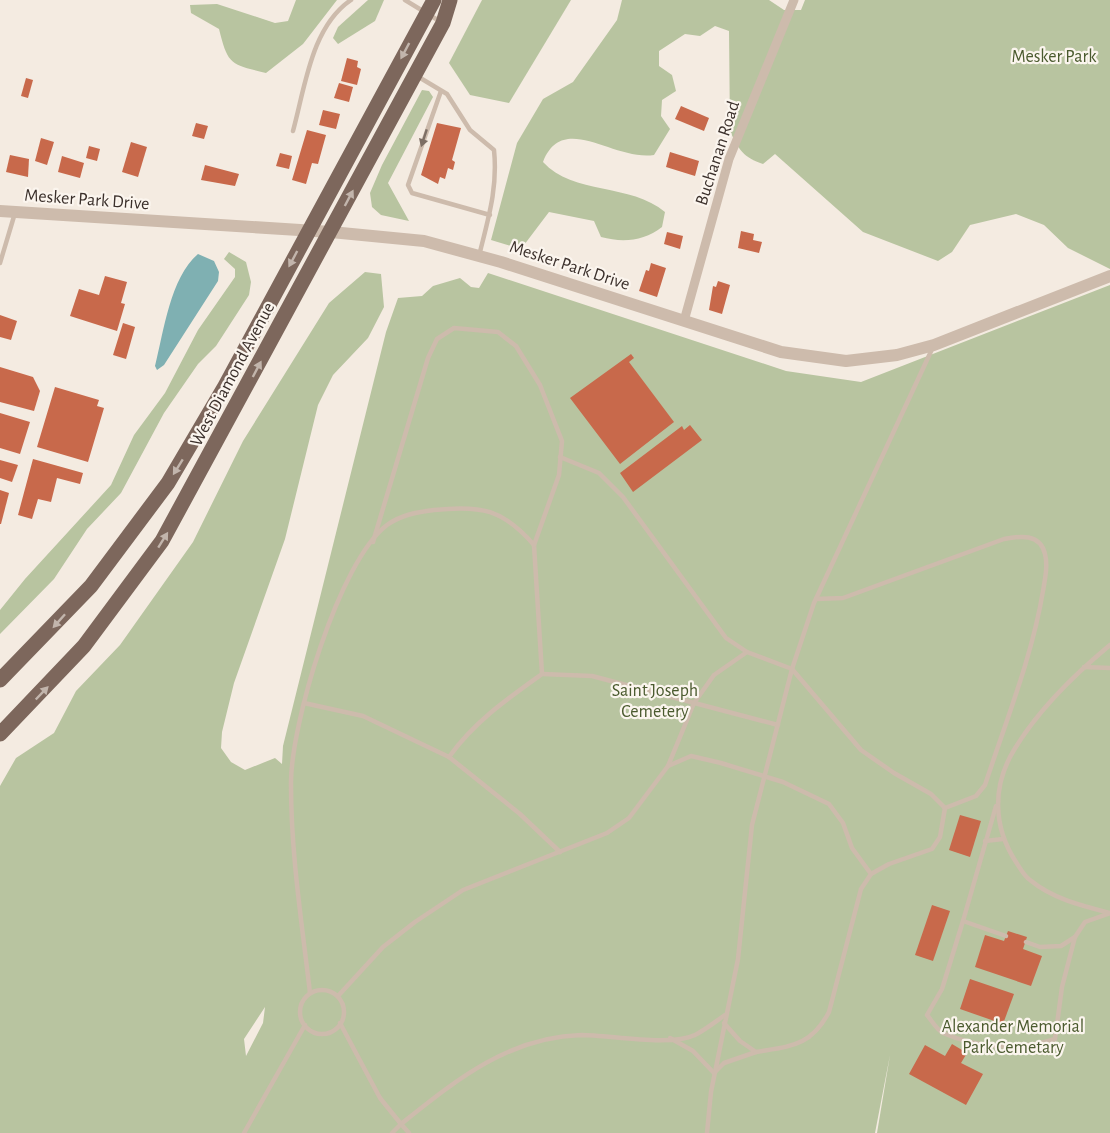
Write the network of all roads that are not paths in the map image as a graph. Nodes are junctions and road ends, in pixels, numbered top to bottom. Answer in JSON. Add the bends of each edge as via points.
{"nodes":[{"id":1,"x":351,"y":0,"type":"edge"},
{"id":2,"x":405,"y":0,"type":"edge"},
{"id":3,"x":450,"y":0,"type":"edge"},
{"id":4,"x":794,"y":0,"type":"edge"},
{"id":5,"x":425,"y":6,"type":"edge"},
{"id":6,"x":443,"y":23,"type":"junction"},
{"id":7,"x":415,"y":75,"type":"junction"},
{"id":8,"x":441,"y":91,"type":"junction"},
{"id":9,"x":293,"y":131,"type":"dead end"},
{"id":10,"x":0,"y":212,"type":"edge"},
{"id":11,"x":15,"y":213,"type":"junction"},
{"id":12,"x":490,"y":215,"type":"junction"},
{"id":13,"x":308,"y":231,"type":"junction"},
{"id":14,"x":331,"y":232,"type":"junction"},
{"id":15,"x":479,"y":255,"type":"junction"},
{"id":16,"x":0,"y":263,"type":"edge"},
{"id":17,"x":1110,"y":276,"type":"edge"},
{"id":18,"x":684,"y":321,"type":"junction"},
{"id":19,"x":934,"y":345,"type":"junction"},
{"id":20,"x":560,"y":457,"type":"junction"},
{"id":21,"x":373,"y":542,"type":"junction"},
{"id":22,"x":534,"y":545,"type":"junction"},
{"id":23,"x":816,"y":599,"type":"junction"},
{"id":24,"x":1110,"y":647,"type":"edge"},
{"id":25,"x":747,"y":652,"type":"junction"},
{"id":26,"x":1084,"y":667,"type":"junction"},
{"id":27,"x":1110,"y":668,"type":"edge"},
{"id":28,"x":792,"y":669,"type":"junction"},
{"id":29,"x":542,"y":674,"type":"junction"},
{"id":30,"x":0,"y":680,"type":"edge"},
{"id":31,"x":304,"y":703,"type":"junction"},
{"id":32,"x":694,"y":703,"type":"junction"},
{"id":33,"x":778,"y":725,"type":"junction"},
{"id":34,"x":0,"y":734,"type":"edge"},
{"id":35,"x":449,"y":757,"type":"junction"},
{"id":36,"x":668,"y":766,"type":"junction"},
{"id":37,"x":765,"y":778,"type":"junction"},
{"id":38,"x":996,"y":803,"type":"junction"},
{"id":39,"x":945,"y":808,"type":"junction"},
{"id":40,"x":1003,"y":839,"type":"junction"},
{"id":41,"x":985,"y":841,"type":"junction"},
{"id":42,"x":560,"y":852,"type":"junction"},
{"id":43,"x":871,"y":874,"type":"junction"},
{"id":44,"x":1110,"y":913,"type":"edge"},
{"id":45,"x":963,"y":921,"type":"junction"},
{"id":46,"x":1006,"y":936,"type":"dead end"},
{"id":47,"x":1075,"y":938,"type":"junction"},
{"id":48,"x":1026,"y":942,"type":"dead end"},
{"id":49,"x":310,"y":993,"type":"junction"},
{"id":50,"x":338,"y":996,"type":"junction"},
{"id":51,"x":725,"y":1015,"type":"junction"},
{"id":52,"x":340,"y":1023,"type":"junction"},
{"id":53,"x":724,"y":1023,"type":"junction"},
{"id":54,"x":305,"y":1025,"type":"junction"},
{"id":55,"x":670,"y":1038,"type":"junction"},
{"id":56,"x":756,"y":1052,"type":"junction"},
{"id":57,"x":714,"y":1073,"type":"junction"},
{"id":58,"x":401,"y":1124,"type":"junction"},
{"id":59,"x":244,"y":1133,"type":"edge"},
{"id":60,"x":392,"y":1133,"type":"edge"},
{"id":61,"x":409,"y":1133,"type":"edge"},
{"id":62,"x":706,"y":1133,"type":"edge"}],
"edges":[{"from":1,"to":9,"type":"lane","via":[[319,40]]},
{"from":2,"to":5,"type":"lane"},
{"from":3,"to":6,"type":"main road","name":"West Diamond Avenue"},
{"from":4,"to":18,"type":"street","name":"Buchanan Road","via":[[729,159]]},
{"from":5,"to":6,"type":"lane"},
{"from":5,"to":13,"type":"main road","name":"West Diamond Avenue","one_way":true},
{"from":6,"to":7,"type":"main road","name":"West Diamond Avenue"},
{"from":7,"to":8,"type":"lane"},
{"from":14,"to":7,"type":"main road","name":"West Diamond Avenue","one_way":true},
{"from":8,"to":12,"type":"lane","via":[[453,101],[470,130],[494,150],[496,176]]},
{"from":8,"to":12,"type":"lane","one_way":true,"via":[[408,185],[412,193]]},
{"from":10,"to":11,"type":"street","name":"Mesker Park Drive"},
{"from":11,"to":13,"type":"street","name":"Mesker Park Drive"},
{"from":11,"to":16,"type":"lane"},
{"from":12,"to":15,"type":"lane"},
{"from":13,"to":14,"type":"street","name":"Mesker Park Drive"},
{"from":13,"to":30,"type":"main road","name":"West Diamond Avenue","one_way":true,"via":[[195,439],[152,506],[91,585]]},
{"from":14,"to":15,"type":"street","name":"Mesker Park Drive","via":[[424,241]]},
{"from":34,"to":14,"type":"main road","name":"West Diamond Avenue","one_way":true,"via":[[84,646],[162,541]]},
{"from":15,"to":18,"type":"street","name":"Mesker Park Drive"},
{"from":17,"to":19,"type":"street","name":"Mesker Park Drive"},
{"from":18,"to":19,"type":"street","name":"Mesker Park Drive","via":[[781,352],[826,360],[876,359]]},
{"from":19,"to":23,"type":"lane"},
{"from":20,"to":21,"type":"lane","via":[[562,441],[540,385],[516,346],[498,332],[454,328],[437,339],[428,358]]},
{"from":20,"to":22,"type":"lane","via":[[559,475]]},
{"from":20,"to":25,"type":"lane","via":[[599,473],[623,497],[726,638]]},
{"from":21,"to":22,"type":"lane","via":[[387,526],[413,512],[454,508],[493,511],[516,524]]},
{"from":21,"to":31,"type":"lane","via":[[328,621]]},
{"from":22,"to":29,"type":"lane"},
{"from":23,"to":28,"type":"lane"},
{"from":23,"to":39,"type":"lane","via":[[843,598],[1004,539],[1025,535],[1037,540],[1045,552],[1036,631],[985,785],[976,796]]},
{"from":24,"to":26,"type":"lane"},
{"from":25,"to":28,"type":"lane"},
{"from":25,"to":32,"type":"lane","via":[[714,675]]},
{"from":26,"to":27,"type":"lane"},
{"from":26,"to":38,"type":"lane","via":[[1014,751]]},
{"from":28,"to":33,"type":"lane"},
{"from":28,"to":39,"type":"lane","via":[[861,750],[932,794]]},
{"from":29,"to":32,"type":"lane","via":[[592,676]]},
{"from":29,"to":35,"type":"lane","via":[[465,734]]},
{"from":31,"to":35,"type":"lane","via":[[363,716]]},
{"from":31,"to":49,"type":"lane","via":[[297,727],[291,783],[297,884]]},
{"from":32,"to":33,"type":"lane"},
{"from":32,"to":36,"type":"lane"},
{"from":33,"to":37,"type":"lane"},
{"from":35,"to":42,"type":"lane"},
{"from":36,"to":37,"type":"lane","via":[[690,756]]},
{"from":36,"to":42,"type":"lane","via":[[629,818],[607,833]]},
{"from":37,"to":43,"type":"lane","via":[[810,793],[829,804]]},
{"from":37,"to":51,"type":"lane","via":[[752,825],[738,959]]},
{"from":38,"to":40,"type":"lane"},
{"from":38,"to":41,"type":"lane"},
{"from":39,"to":43,"type":"lane","via":[[940,837],[932,849]]},
{"from":40,"to":41,"type":"lane"},
{"from":40,"to":44,"type":"lane","via":[[1028,880],[1070,903]]},
{"from":41,"to":45,"type":"lane"},
{"from":42,"to":50,"type":"lane","via":[[453,897],[383,946]]},
{"from":43,"to":56,"type":"lane","via":[[861,889],[829,1012],[820,1030],[806,1041]]},
{"from":44,"to":47,"type":"lane","via":[[1085,922]]},
{"from":45,"to":46,"type":"lane"},
{"from":45,"to":47,"type":"lane","via":[[942,989],[927,1015],[941,1032],[994,1047],[1041,1044],[1055,1039],[1062,987]]},
{"from":47,"to":48,"type":"lane","via":[[1060,946],[1040,947]]},
{"from":49,"to":50,"type":"lane","via":[[325,990]]},
{"from":49,"to":54,"type":"lane","via":[[301,1005]]},
{"from":50,"to":52,"type":"lane","via":[[344,1010]]},
{"from":51,"to":53,"type":"lane"},
{"from":51,"to":55,"type":"lane","via":[[693,1036]]},
{"from":52,"to":54,"type":"lane","via":[[336,1029],[323,1033]]},
{"from":52,"to":58,"type":"lane","via":[[380,1098]]},
{"from":53,"to":56,"type":"lane"},
{"from":53,"to":57,"type":"lane"},
{"from":54,"to":59,"type":"lane"},
{"from":55,"to":57,"type":"lane","via":[[693,1051]]},
{"from":55,"to":58,"type":"lane","via":[[580,1035],[493,1057]]},
{"from":56,"to":57,"type":"lane","via":[[724,1063]]},
{"from":57,"to":62,"type":"lane"},
{"from":58,"to":60,"type":"lane"},
{"from":58,"to":61,"type":"lane"}]}
